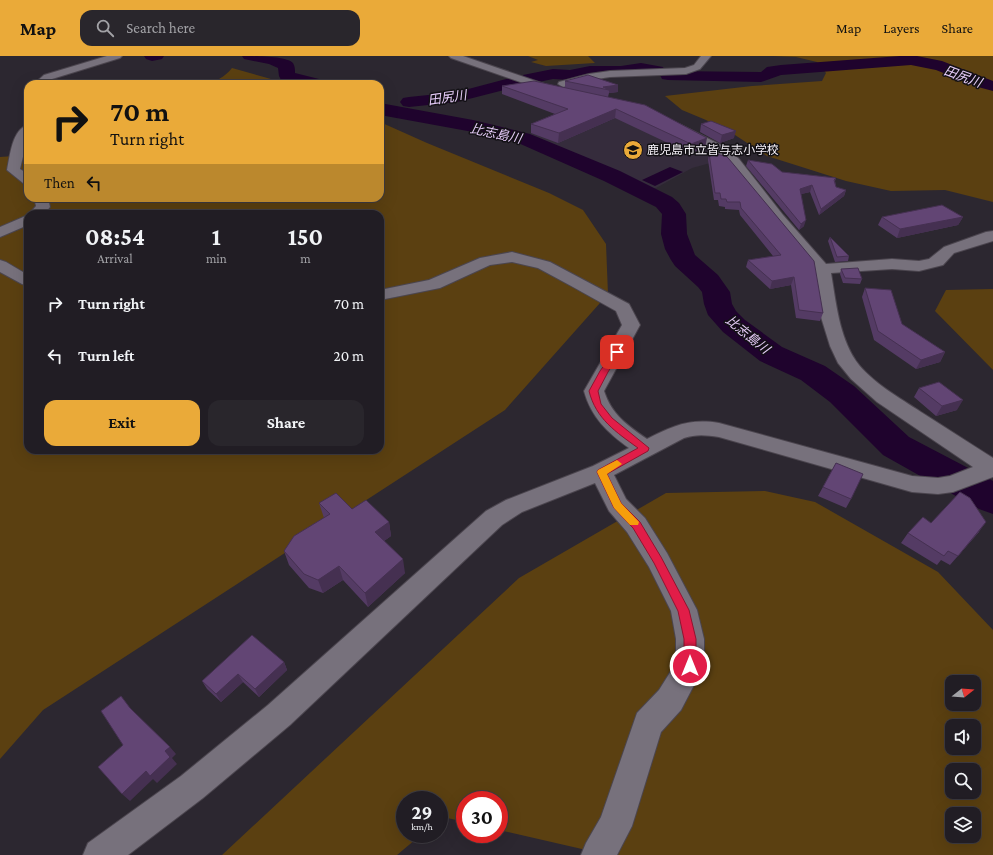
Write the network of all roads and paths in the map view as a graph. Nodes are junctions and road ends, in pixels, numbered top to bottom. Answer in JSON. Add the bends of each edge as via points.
{"nodes":[{"id":1,"x":117,"y":56,"type":"edge"},
{"id":2,"x":454,"y":56,"type":"edge"},
{"id":3,"x":706,"y":56,"type":"edge"},
{"id":4,"x":44,"y":80,"type":"edge"},
{"id":5,"x":546,"y":89,"type":"junction"},
{"id":6,"x":568,"y":94,"type":"edge"},
{"id":7,"x":669,"y":121,"type":"edge"},
{"id":8,"x":24,"y":133,"type":"edge"},
{"id":9,"x":24,"y":177,"type":"edge"},
{"id":10,"x":24,"y":221,"type":"edge"},
{"id":11,"x":0,"y":233,"type":"edge"},
{"id":12,"x":993,"y":236,"type":"edge"},
{"id":13,"x":0,"y":264,"type":"edge"},
{"id":14,"x":822,"y":269,"type":"junction"},
{"id":15,"x":24,"y":279,"type":"edge"},
{"id":16,"x":384,"y":294,"type":"edge"},
{"id":17,"x":645,"y":448,"type":"junction"},
{"id":18,"x":987,"y":470,"type":"edge"},
{"id":19,"x":602,"y":472,"type":"junction"},
{"id":20,"x":100,"y":855,"type":"edge"},
{"id":21,"x":598,"y":855,"type":"edge"}],
"edges":[{"from":1,"to":4,"type":"street"},
{"from":2,"to":5,"type":"street"},
{"from":3,"to":5,"type":"street","via":[[697,67],[686,71],[610,74]]},
{"from":5,"to":6,"type":"street"},
{"from":7,"to":14,"type":"street","via":[[721,150],[734,162]]},
{"from":8,"to":9,"type":"street","via":[[13,170]]},
{"from":10,"to":11,"type":"street"},
{"from":12,"to":14,"type":"street","via":[[949,250],[937,262],[919,266],[892,264]]},
{"from":13,"to":15,"type":"street"},
{"from":14,"to":18,"type":"street","via":[[830,317],[839,346],[848,363],[884,397]]},
{"from":16,"to":17,"type":"street","via":[[434,284],[486,261],[512,257],[544,265],[586,286],[623,308],[631,325],[594,391],[597,405],[622,432]]},
{"from":17,"to":18,"type":"street","via":[[676,433],[692,428],[707,428],[912,484],[953,484]]},
{"from":17,"to":19,"type":"street"},
{"from":19,"to":20,"type":"street","via":[[514,506],[494,518],[279,715],[192,787]]},
{"from":19,"to":21,"type":"street","via":[[617,505],[636,525],[684,610],[690,639],[690,666],[670,700],[648,724],[614,826]]}]}
